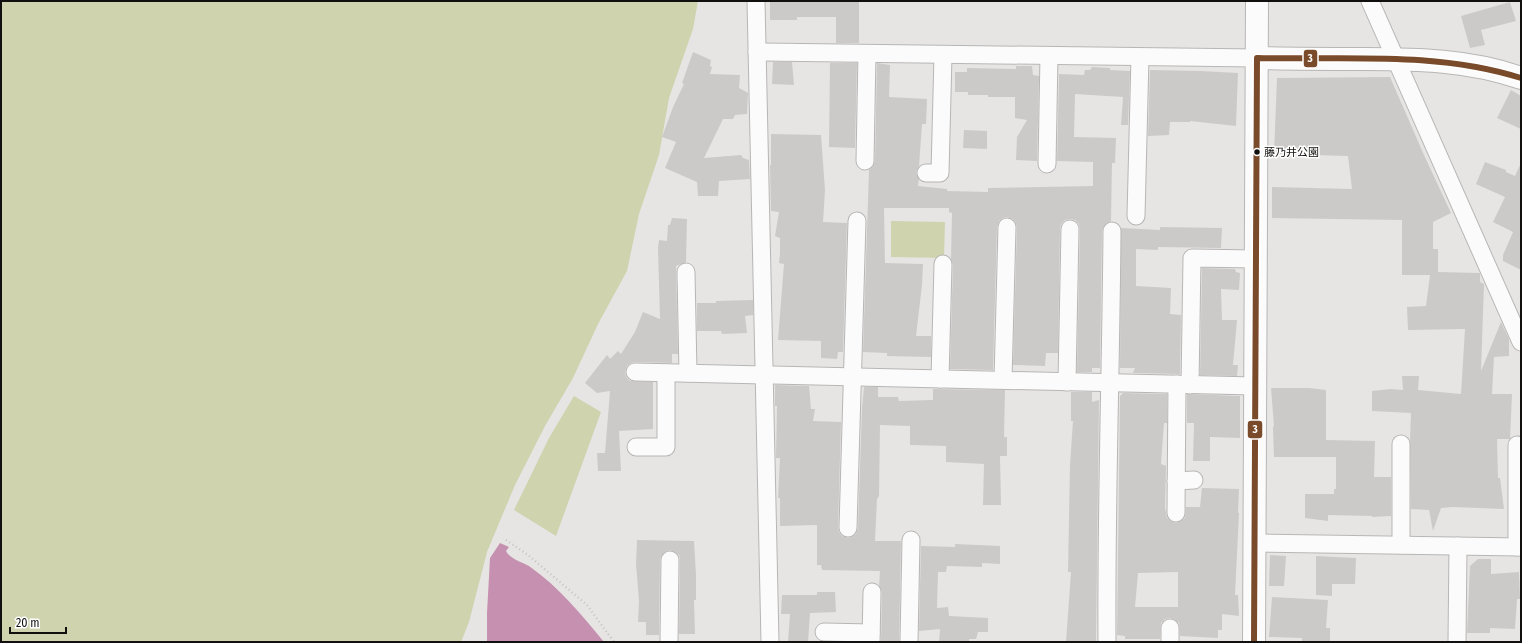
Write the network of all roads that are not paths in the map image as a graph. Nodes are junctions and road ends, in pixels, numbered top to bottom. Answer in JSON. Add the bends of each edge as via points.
{"nodes":[{"id":1,"x":756,"y":1,"type":"edge"},
{"id":2,"x":1257,"y":1,"type":"edge"},
{"id":3,"x":1370,"y":1,"type":"edge"},
{"id":4,"x":757,"y":52,"type":"junction"},
{"id":5,"x":867,"y":54,"type":"junction"},
{"id":6,"x":943,"y":54,"type":"junction"},
{"id":7,"x":1049,"y":56,"type":"junction"},
{"id":8,"x":1140,"y":57,"type":"junction"},
{"id":9,"x":1257,"y":58,"type":"junction"},
{"id":10,"x":1395,"y":59,"type":"junction"},
{"id":11,"x":1521,"y":78,"type":"edge"},
{"id":12,"x":865,"y":161,"type":"dead end"},
{"id":13,"x":1047,"y":164,"type":"dead end"},
{"id":14,"x":926,"y":173,"type":"dead end"},
{"id":15,"x":1136,"y":216,"type":"dead end"},
{"id":16,"x":857,"y":221,"type":"dead end"},
{"id":17,"x":1007,"y":227,"type":"dead end"},
{"id":18,"x":1070,"y":228,"type":"dead end"},
{"id":19,"x":1112,"y":232,"type":"dead end"},
{"id":20,"x":1256,"y":259,"type":"junction"},
{"id":21,"x":943,"y":264,"type":"dead end"},
{"id":22,"x":686,"y":272,"type":"dead end"},
{"id":23,"x":1521,"y":342,"type":"edge"},
{"id":24,"x":635,"y":372,"type":"dead end"},
{"id":25,"x":666,"y":373,"type":"junction"},
{"id":26,"x":688,"y":373,"type":"junction"},
{"id":27,"x":765,"y":375,"type":"junction"},
{"id":28,"x":852,"y":377,"type":"junction"},
{"id":29,"x":940,"y":379,"type":"junction"},
{"id":30,"x":1003,"y":380,"type":"junction"},
{"id":31,"x":1067,"y":382,"type":"junction"},
{"id":32,"x":1110,"y":383,"type":"junction"},
{"id":33,"x":1184,"y":385,"type":"junction"},
{"id":34,"x":1254,"y":386,"type":"junction"},
{"id":35,"x":1401,"y":444,"type":"dead end"},
{"id":36,"x":1517,"y":445,"type":"dead end"},
{"id":37,"x":636,"y":447,"type":"dead end"},
{"id":38,"x":1194,"y":480,"type":"dead end"},
{"id":39,"x":1176,"y":481,"type":"junction"},
{"id":40,"x":1176,"y":512,"type":"dead end"},
{"id":41,"x":848,"y":528,"type":"dead end"},
{"id":42,"x":911,"y":540,"type":"dead end"},
{"id":43,"x":1254,"y":543,"type":"junction"},
{"id":44,"x":1401,"y":545,"type":"junction"},
{"id":45,"x":1458,"y":546,"type":"junction"},
{"id":46,"x":1519,"y":547,"type":"edge"},
{"id":47,"x":670,"y":560,"type":"dead end"},
{"id":48,"x":872,"y":592,"type":"dead end"},
{"id":49,"x":824,"y":632,"type":"dead end"},
{"id":50,"x":871,"y":638,"type":"edge"},
{"id":51,"x":669,"y":642,"type":"edge"},
{"id":52,"x":770,"y":642,"type":"edge"},
{"id":53,"x":909,"y":642,"type":"edge"},
{"id":54,"x":1107,"y":642,"type":"edge"},
{"id":55,"x":1254,"y":642,"type":"edge"},
{"id":56,"x":1457,"y":642,"type":"edge"}],
"edges":[{"from":1,"to":4,"type":"street"},
{"from":2,"to":9,"type":"main road"},
{"from":3,"to":10,"type":"street"},
{"from":4,"to":5,"type":"street"},
{"from":4,"to":27,"type":"street"},
{"from":5,"to":6,"type":"street"},
{"from":5,"to":12,"type":"street"},
{"from":6,"to":7,"type":"street"},
{"from":6,"to":14,"type":"street","via":[[940,173]]},
{"from":7,"to":8,"type":"street"},
{"from":7,"to":13,"type":"street"},
{"from":8,"to":9,"type":"street"},
{"from":8,"to":15,"type":"street"},
{"from":9,"to":10,"type":"main road"},
{"from":9,"to":20,"type":"main road"},
{"from":10,"to":11,"type":"main road","via":[[1455,62]]},
{"from":10,"to":23,"type":"street"},
{"from":16,"to":28,"type":"street"},
{"from":17,"to":30,"type":"street"},
{"from":18,"to":31,"type":"street"},
{"from":19,"to":32,"type":"street"},
{"from":20,"to":33,"type":"street","via":[[1192,258]]},
{"from":20,"to":34,"type":"main road"},
{"from":21,"to":29,"type":"street"},
{"from":22,"to":26,"type":"street"},
{"from":24,"to":25,"type":"street"},
{"from":25,"to":26,"type":"street"},
{"from":25,"to":37,"type":"street","via":[[666,447]]},
{"from":26,"to":27,"type":"street"},
{"from":27,"to":28,"type":"street"},
{"from":27,"to":52,"type":"street"},
{"from":28,"to":29,"type":"street"},
{"from":28,"to":41,"type":"street"},
{"from":29,"to":30,"type":"street"},
{"from":30,"to":31,"type":"street"},
{"from":31,"to":32,"type":"street"},
{"from":32,"to":33,"type":"street"},
{"from":32,"to":54,"type":"street","via":[[1106,535]]},
{"from":33,"to":34,"type":"street"},
{"from":33,"to":39,"type":"street"},
{"from":34,"to":43,"type":"main road"},
{"from":35,"to":44,"type":"street"},
{"from":36,"to":46,"type":"street"},
{"from":38,"to":39,"type":"street"},
{"from":39,"to":40,"type":"street"},
{"from":42,"to":53,"type":"street"},
{"from":43,"to":44,"type":"street"},
{"from":43,"to":55,"type":"main road"},
{"from":44,"to":45,"type":"street"},
{"from":45,"to":46,"type":"street"},
{"from":45,"to":56,"type":"street"},
{"from":47,"to":51,"type":"street"},
{"from":48,"to":50,"type":"street"},
{"from":49,"to":50,"type":"street"}]}
